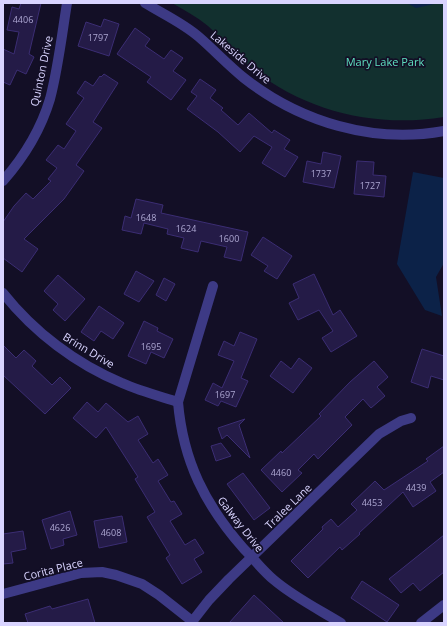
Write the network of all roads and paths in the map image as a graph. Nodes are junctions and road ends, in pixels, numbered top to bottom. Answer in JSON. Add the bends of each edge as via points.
{"nodes":[{"id":1,"x":67,"y":3,"type":"edge"},
{"id":2,"x":145,"y":3,"type":"edge"},
{"id":3,"x":444,"y":131,"type":"edge"},
{"id":4,"x":3,"y":181,"type":"edge"},
{"id":5,"x":213,"y":286,"type":"dead end"},
{"id":6,"x":3,"y":293,"type":"edge"},
{"id":7,"x":178,"y":402,"type":"junction"},
{"id":8,"x":411,"y":418,"type":"dead end"},
{"id":9,"x":252,"y":557,"type":"junction"},
{"id":10,"x":3,"y":594,"type":"edge"},
{"id":11,"x":444,"y":605,"type":"edge"},
{"id":12,"x":191,"y":622,"type":"edge"},
{"id":13,"x":341,"y":623,"type":"edge"},
{"id":14,"x":421,"y":623,"type":"edge"}],
"edges":[{"from":1,"to":4,"type":"street","name":"Quinton Drive","via":[[50,98],[43,118],[24,154]]},
{"from":2,"to":3,"type":"street","name":"Lakeside Drive","via":[[198,36],[244,78],[266,94],[320,120],[377,134],[404,136]]},
{"from":5,"to":7,"type":"street","name":"Galway Drive"},
{"from":6,"to":7,"type":"street","name":"Brinn Drive","via":[[24,317],[78,360],[121,383]]},
{"from":7,"to":9,"type":"street","name":"Galway Drive","via":[[188,457],[198,482],[211,506]]},
{"from":8,"to":9,"type":"street","name":"Tralee Lane","via":[[379,434]]},
{"from":9,"to":12,"type":"street","name":"Tralee Lane"},
{"from":9,"to":13,"type":"street","name":"Galway Drive","via":[[274,580]]},
{"from":10,"to":12,"type":"street","name":"Corita Place","via":[[81,573],[102,572],[142,584]]},
{"from":11,"to":14,"type":"street"}]}
